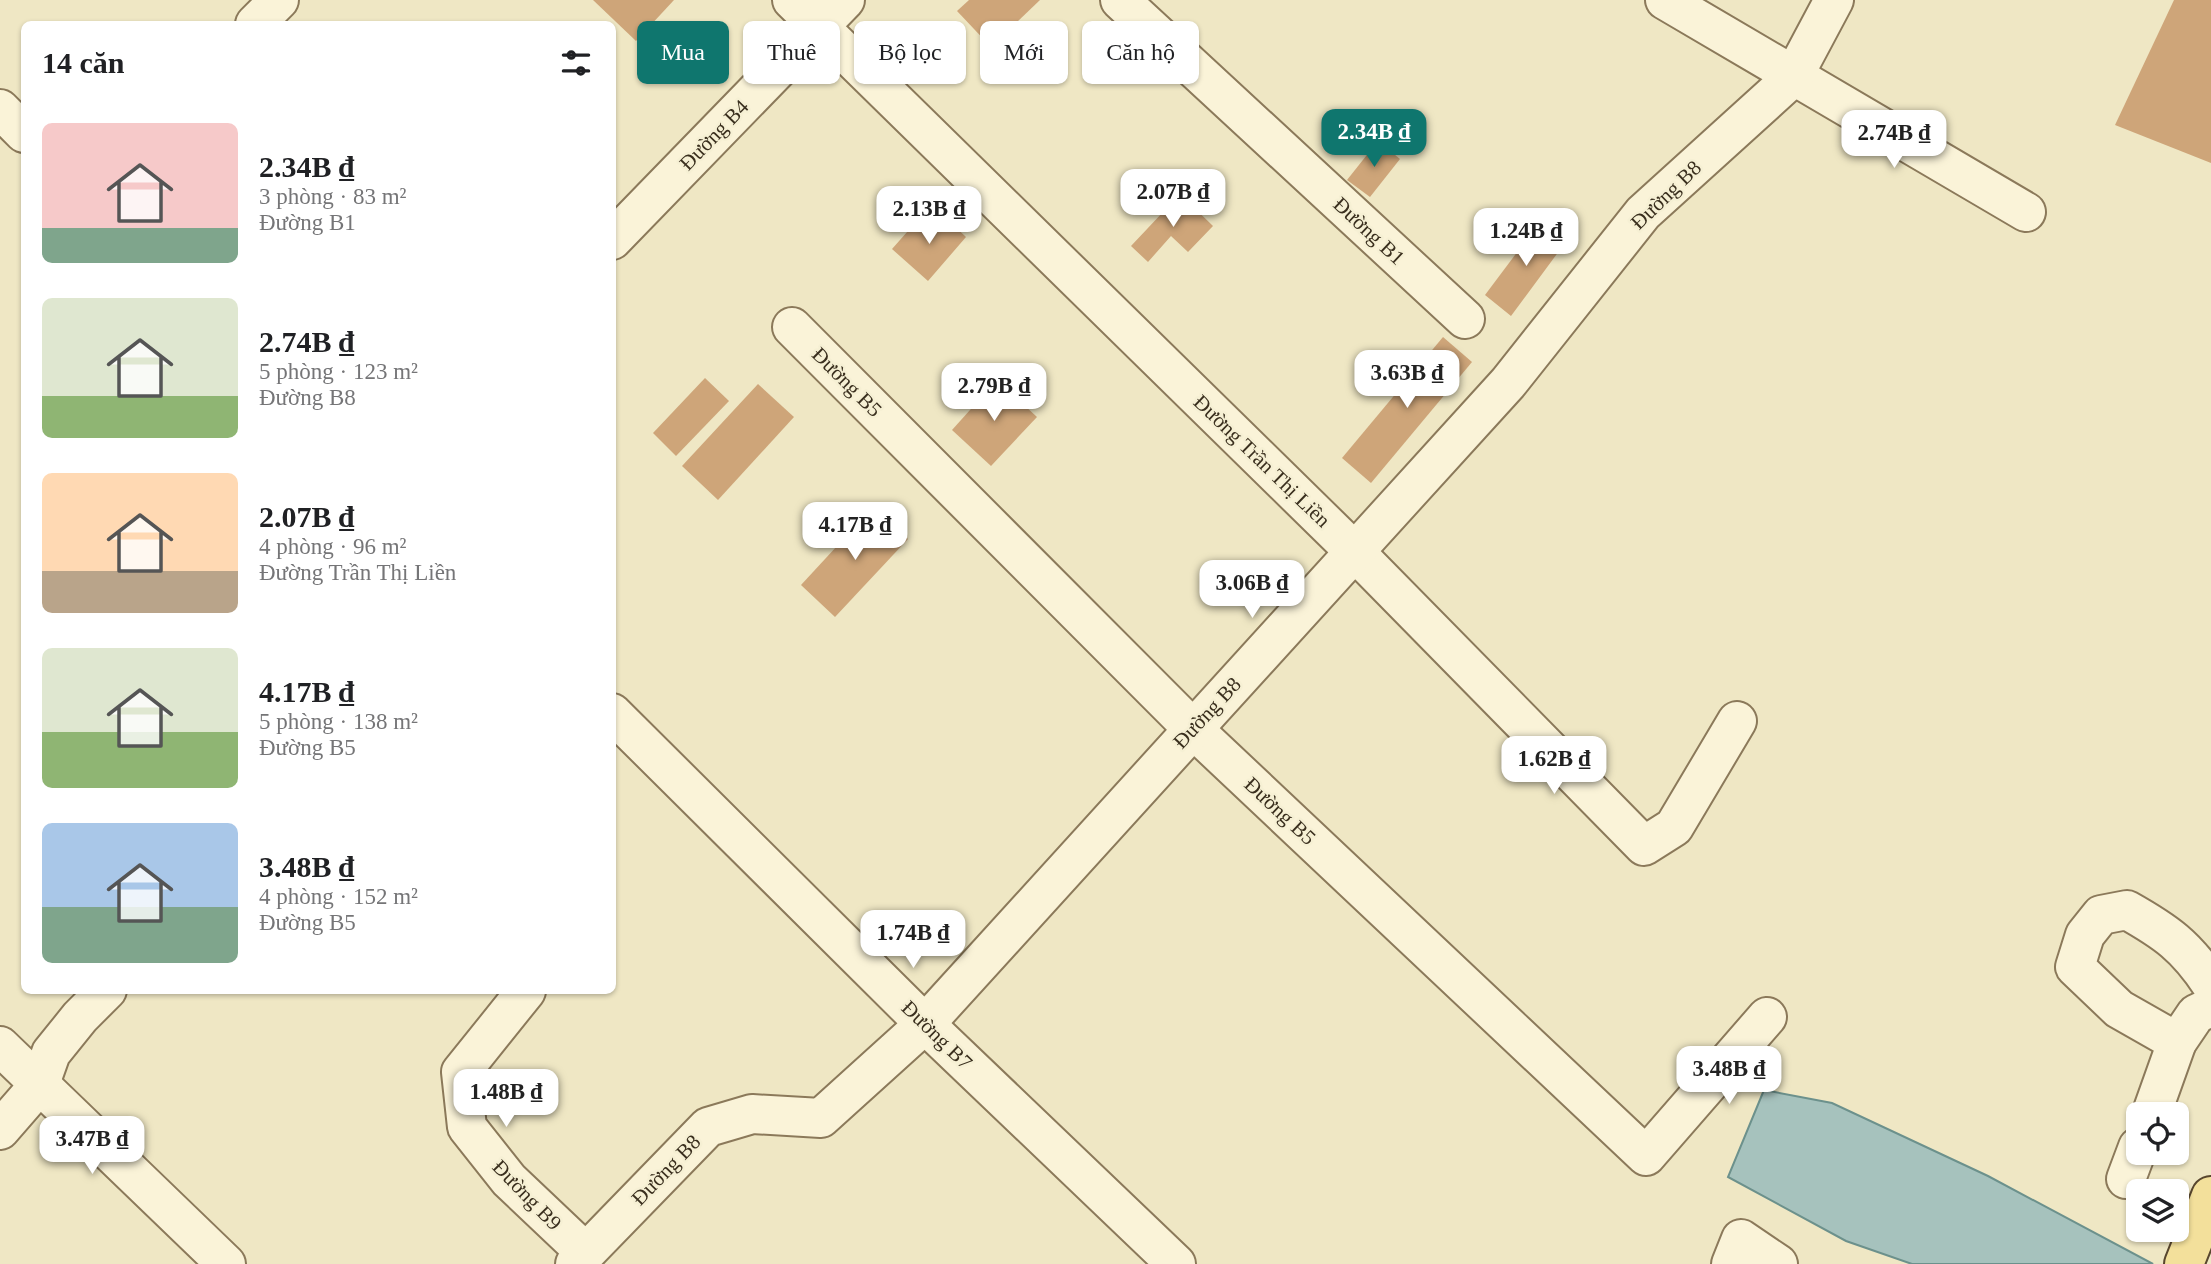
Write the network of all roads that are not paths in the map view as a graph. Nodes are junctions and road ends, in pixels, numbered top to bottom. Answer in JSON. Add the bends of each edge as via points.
{"nodes":[{"id":1,"x":279,"y":0,"type":"edge"},
{"id":2,"x":845,"y":0,"type":"edge"},
{"id":3,"x":1120,"y":0,"type":"edge"},
{"id":4,"x":1665,"y":0,"type":"edge"},
{"id":5,"x":1834,"y":0,"type":"edge"},
{"id":6,"x":805,"y":13,"type":"edge"},
{"id":7,"x":258,"y":21,"type":"edge"},
{"id":8,"x":1793,"y":77,"type":"junction"},
{"id":9,"x":0,"y":109,"type":"edge"},
{"id":10,"x":21,"y":130,"type":"edge"},
{"id":11,"x":2026,"y":212,"type":"dead end"},
{"id":12,"x":616,"y":235,"type":"edge"},
{"id":13,"x":1465,"y":319,"type":"dead end"},
{"id":14,"x":792,"y":327,"type":"dead end"},
{"id":15,"x":1356,"y":553,"type":"junction"},
{"id":16,"x":616,"y":717,"type":"edge"},
{"id":17,"x":1737,"y":722,"type":"dead end"},
{"id":18,"x":1192,"y":728,"type":"junction"},
{"id":19,"x":2211,"y":984,"type":"edge"},
{"id":20,"x":103,"y":994,"type":"edge"},
{"id":21,"x":524,"y":994,"type":"edge"},
{"id":22,"x":2211,"y":1007,"type":"edge"},
{"id":23,"x":1767,"y":1017,"type":"dead end"},
{"id":24,"x":925,"y":1024,"type":"junction"},
{"id":25,"x":2177,"y":1042,"type":"junction"},
{"id":26,"x":0,"y":1046,"type":"edge"},
{"id":27,"x":40,"y":1084,"type":"junction"},
{"id":28,"x":2156,"y":1102,"type":"edge"},
{"id":29,"x":0,"y":1130,"type":"edge"},
{"id":30,"x":2211,"y":1196,"type":"edge"},
{"id":31,"x":580,"y":1258,"type":"edge"},
{"id":32,"x":226,"y":1264,"type":"edge"},
{"id":33,"x":1176,"y":1264,"type":"edge"},
{"id":34,"x":1731,"y":1264,"type":"edge"},
{"id":35,"x":1778,"y":1264,"type":"edge"},
{"id":36,"x":2184,"y":1264,"type":"edge"}],
"edges":[{"from":1,"to":7,"type":"street"},
{"from":2,"to":6,"type":"street","name":"Đường B4"},
{"from":3,"to":13,"type":"street","name":"Đường B1"},
{"from":4,"to":8,"type":"street"},
{"from":5,"to":8,"type":"street","name":"Đường B8"},
{"from":6,"to":12,"type":"street","name":"Đường B4"},
{"from":6,"to":15,"type":"street","name":"Đường Trần Thị Liền"},
{"from":8,"to":11,"type":"street"},
{"from":8,"to":15,"type":"street","name":"Đường B8","via":[[1643,213],[1508,383]]},
{"from":9,"to":10,"type":"street"},
{"from":14,"to":18,"type":"street","name":"Đường B5"},
{"from":15,"to":17,"type":"street","name":"Đường Trần Thị Liền","via":[[1644,846],[1674,827]]},
{"from":15,"to":18,"type":"street","name":"Đường B8"},
{"from":16,"to":24,"type":"street","name":"Đường B7"},
{"from":18,"to":23,"type":"street","name":"Đường B5","via":[[1646,1156]]},
{"from":18,"to":24,"type":"street","name":"Đường B8"},
{"from":19,"to":25,"type":"street","via":[[2195,959],[2165,932],[2127,910],[2101,915],[2085,936],[2075,967],[2119,1009]]},
{"from":20,"to":27,"type":"street","via":[[51,1053]]},
{"from":21,"to":31,"type":"street","name":"Đường B9","via":[[461,1072],[467,1128]]},
{"from":22,"to":25,"type":"street","via":[[2196,1014]]},
{"from":24,"to":31,"type":"street","name":"Đường B8","via":[[821,1118],[752,1114],[708,1127]]},
{"from":24,"to":33,"type":"street","name":"Đường B7"},
{"from":25,"to":28,"type":"street"},
{"from":26,"to":27,"type":"street"},
{"from":27,"to":29,"type":"street"},
{"from":27,"to":32,"type":"street"},
{"from":30,"to":36,"type":"main road"},
{"from":34,"to":35,"type":"street","via":[[1741,1239]]}]}
